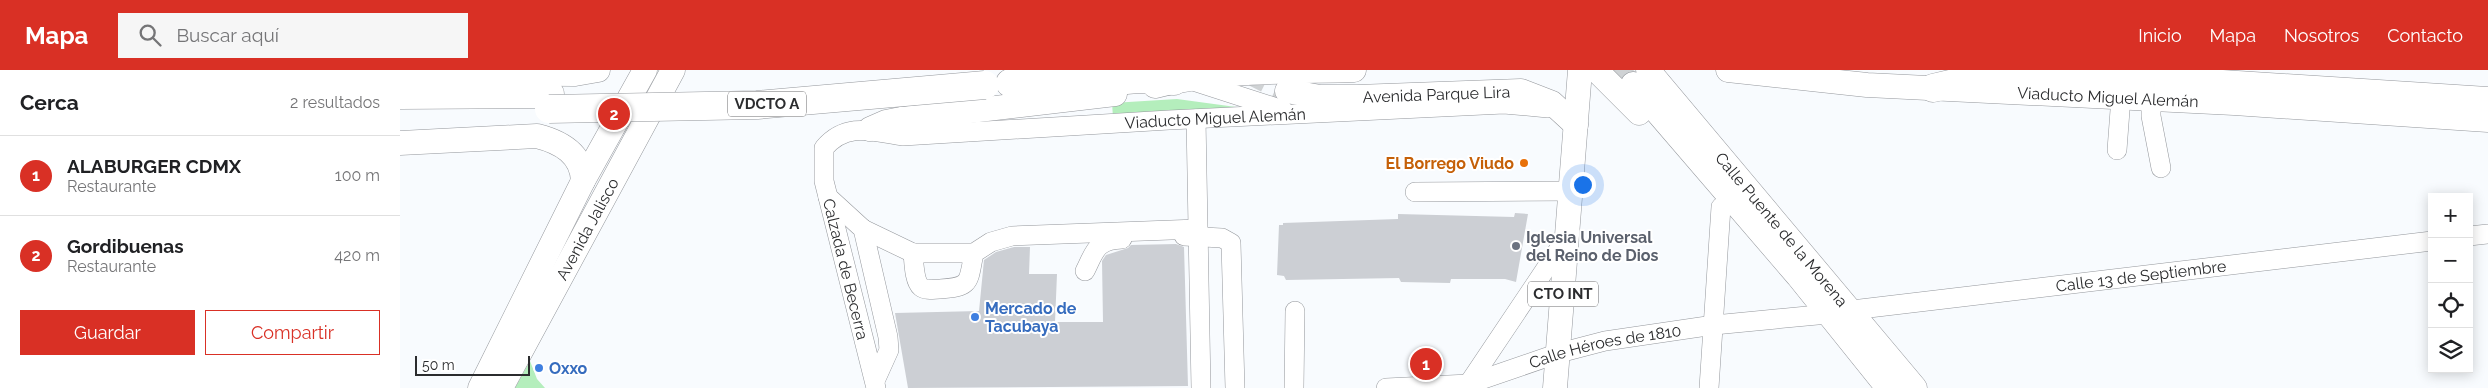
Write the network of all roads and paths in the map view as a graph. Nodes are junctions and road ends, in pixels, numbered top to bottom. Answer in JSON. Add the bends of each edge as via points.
{"nodes":[{"id":1,"x":598,"y":70,"type":"edge"},
{"id":2,"x":645,"y":70,"type":"edge"},
{"id":3,"x":673,"y":70,"type":"edge"},
{"id":4,"x":1094,"y":70,"type":"edge"},
{"id":5,"x":1354,"y":70,"type":"edge"},
{"id":6,"x":1728,"y":70,"type":"edge"},
{"id":7,"x":1989,"y":70,"type":"edge"},
{"id":8,"x":2004,"y":70,"type":"edge"},
{"id":9,"x":1589,"y":71,"type":"edge"},
{"id":10,"x":400,"y":73,"type":"edge"},
{"id":11,"x":1640,"y":77,"type":"edge"},
{"id":12,"x":988,"y":79,"type":"edge"},
{"id":13,"x":1180,"y":80,"type":"junction"},
{"id":14,"x":400,"y":86,"type":"edge"},
{"id":15,"x":1933,"y":88,"type":"junction"},
{"id":16,"x":2160,"y":89,"type":"junction"},
{"id":17,"x":1287,"y":91,"type":"tunnel mouth"},
{"id":18,"x":400,"y":95,"type":"edge"},
{"id":19,"x":466,"y":96,"type":"junction"},
{"id":20,"x":2121,"y":97,"type":"junction"},
{"id":21,"x":549,"y":101,"type":"junction"},
{"id":22,"x":2488,"y":101,"type":"edge"},
{"id":23,"x":2234,"y":104,"type":"joint"},
{"id":24,"x":400,"y":111,"type":"edge"},
{"id":25,"x":1296,"y":114,"type":"junction"},
{"id":26,"x":1568,"y":118,"type":"junction"},
{"id":27,"x":1196,"y":119,"type":"junction"},
{"id":28,"x":2488,"y":120,"type":"edge"},
{"id":29,"x":870,"y":129,"type":"junction"},
{"id":30,"x":400,"y":143,"type":"edge"},
{"id":31,"x":824,"y":148,"type":"joint"},
{"id":32,"x":2117,"y":150,"type":"dead end"},
{"id":33,"x":2161,"y":168,"type":"dead end"},
{"id":34,"x":583,"y":181,"type":"junction"},
{"id":35,"x":1571,"y":191,"type":"junction"},
{"id":36,"x":1414,"y":192,"type":"dead end"},
{"id":37,"x":828,"y":197,"type":"junction"},
{"id":38,"x":1722,"y":207,"type":"junction"},
{"id":39,"x":863,"y":229,"type":"junction"},
{"id":40,"x":1198,"y":233,"type":"junction"},
{"id":41,"x":2488,"y":234,"type":"edge"},
{"id":42,"x":1568,"y":236,"type":"junction"},
{"id":43,"x":2473,"y":236,"type":"edge"},
{"id":44,"x":2428,"y":241,"type":"edge"},
{"id":45,"x":913,"y":253,"type":"junction"},
{"id":46,"x":974,"y":254,"type":"junction"},
{"id":47,"x":1085,"y":271,"type":"dead end"},
{"id":48,"x":1798,"y":276,"type":"junction"},
{"id":49,"x":1852,"y":310,"type":"junction"},
{"id":50,"x":1295,"y":311,"type":"dead end"},
{"id":51,"x":1828,"y":314,"type":"junction"},
{"id":52,"x":1714,"y":325,"type":"junction"},
{"id":53,"x":1559,"y":353,"type":"junction"},
{"id":54,"x":876,"y":384,"type":"edge"},
{"id":55,"x":1467,"y":386,"type":"edge"},
{"id":56,"x":480,"y":388,"type":"edge"},
{"id":57,"x":501,"y":388,"type":"edge"},
{"id":58,"x":1201,"y":388,"type":"edge"},
{"id":59,"x":1236,"y":388,"type":"edge"},
{"id":60,"x":1294,"y":388,"type":"edge"},
{"id":61,"x":1386,"y":388,"type":"edge"},
{"id":62,"x":1555,"y":388,"type":"edge"},
{"id":63,"x":1709,"y":388,"type":"edge"},
{"id":64,"x":1888,"y":388,"type":"edge"},
{"id":65,"x":1915,"y":388,"type":"edge"}],
"edges":[{"from":1,"to":10,"type":"main road","via":[[575,74]]},
{"from":2,"to":34,"type":"main road","name":"Avenida Jalisco"},
{"from":3,"to":57,"type":"main road","name":"Avenida Jalisco"},
{"from":4,"to":12,"type":"highway","number":"VDCTO A"},
{"from":5,"to":13,"type":"main road","name":"Viaducto Miguel Alemán","via":[[1232,74]]},
{"from":6,"to":15,"type":"main road","name":"Viaducto Miguel Alemán","via":[[1867,85]]},
{"from":7,"to":15,"type":"highway"},
{"from":8,"to":16,"type":"highway","name":"Viaducto Miguel Alemán"},
{"from":9,"to":26,"type":"main road","number":"CTO INT"},
{"from":9,"to":38,"type":"main road","name":"Calle Puente de la Morena","via":[[1627,99]]},
{"from":11,"to":48,"type":"main road","name":"Calle Puente de la Morena"},
{"from":11,"to":49,"type":"main road","name":"Calle Puente de la Morena"},
{"from":12,"to":13,"type":"highway","via":[[1080,84],[1138,79]]},
{"from":12,"to":21,"type":"highway","number":"VDCTO A","bridge":true,"via":[[756,105]]},
{"from":13,"to":25,"type":"street"},
{"from":13,"to":29,"type":"main road","name":"Viaducto Miguel Alemán","via":[[1120,93],[901,119]]},
{"from":14,"to":19,"type":"highway"},
{"from":15,"to":20,"type":"main road","name":"Viaducto Miguel Alemán"},
{"from":16,"to":20,"type":"main road","name":"Viaducto Miguel Alemán"},
{"from":16,"to":22,"type":"highway","name":"Viaducto Miguel Alemán"},
{"from":16,"to":23,"type":"highway"},
{"from":16,"to":33,"type":"street","via":[[2152,116]]},
{"from":17,"to":26,"type":"main road","name":"Avenida Parque Lira","via":[[1320,97],[1521,91],[1542,98]]},
{"from":18,"to":19,"type":"highway","number":"VDCTO A"},
{"from":19,"to":21,"type":"highway","number":"VDCTO A"},
{"from":20,"to":32,"type":"street"},
{"from":21,"to":24,"type":"highway","number":"VDCTO A"},
{"from":23,"to":28,"type":"main road"},
{"from":25,"to":26,"type":"street","name":"Viaducto Miguel Alemán","via":[[1504,104],[1541,106]]},
{"from":25,"to":27,"type":"street","name":"Viaducto Miguel Alemán"},
{"from":26,"to":35,"type":"main road","number":"CTO INT"},
{"from":27,"to":29,"type":"street","name":"Viaducto Miguel Alemán","via":[[904,136]]},
{"from":27,"to":40,"type":"street"},
{"from":29,"to":31,"type":"street","name":"Viaducto Miguel Alemán","via":[[849,131],[835,137]]},
{"from":30,"to":34,"type":"main road","via":[[537,136],[556,142],[574,155],[581,166]]},
{"from":31,"to":37,"type":"street","name":"Calzada de Becerra"},
{"from":34,"to":56,"type":"main road","name":"Avenida Jalisco"},
{"from":35,"to":36,"type":"street"},
{"from":35,"to":42,"type":"main road","number":"CTO INT"},
{"from":37,"to":39,"type":"street"},
{"from":37,"to":54,"type":"street","name":"Calzada de Becerra"},
{"from":38,"to":48,"type":"main road","name":"Calle Puente de la Morena","via":[[1771,262]]},
{"from":38,"to":52,"type":"street"},
{"from":39,"to":45,"type":"street"},
{"from":39,"to":54,"type":"street","via":[[888,337],[888,350]]},
{"from":40,"to":46,"type":"street","via":[[1012,236],[991,242]]},
{"from":40,"to":47,"type":"street","via":[[1103,241]]},
{"from":40,"to":58,"type":"street"},
{"from":40,"to":59,"type":"street","via":[[1227,240],[1232,249]]},
{"from":41,"to":43,"type":"street"},
{"from":42,"to":53,"type":"main road","number":"CTO INT"},
{"from":42,"to":55,"type":"street"},
{"from":44,"to":49,"type":"street","name":"Calle 13 de Septiembre"},
{"from":45,"to":46,"type":"street"},
{"from":45,"to":46,"type":"street","via":[[918,281],[928,289],[959,288],[966,284]]},
{"from":48,"to":51,"type":"main road","name":"Calle Puente de la Morena"},
{"from":49,"to":65,"type":"main road","name":"Calle Puente de la Morena"},
{"from":50,"to":60,"type":"street"},
{"from":51,"to":52,"type":"street","name":"Calle Héroes de 1810"},
{"from":51,"to":64,"type":"main road","name":"Calle Puente de la Morena"},
{"from":52,"to":53,"type":"street","name":"Calle Héroes de 1810","via":[[1605,341]]},
{"from":52,"to":63,"type":"street"},
{"from":53,"to":55,"type":"street","name":"Calle Héroes de 1810"},
{"from":53,"to":62,"type":"main road","number":"CTO INT"},
{"from":55,"to":61,"type":"street","name":"Calle Héroes de 1810"}]}
